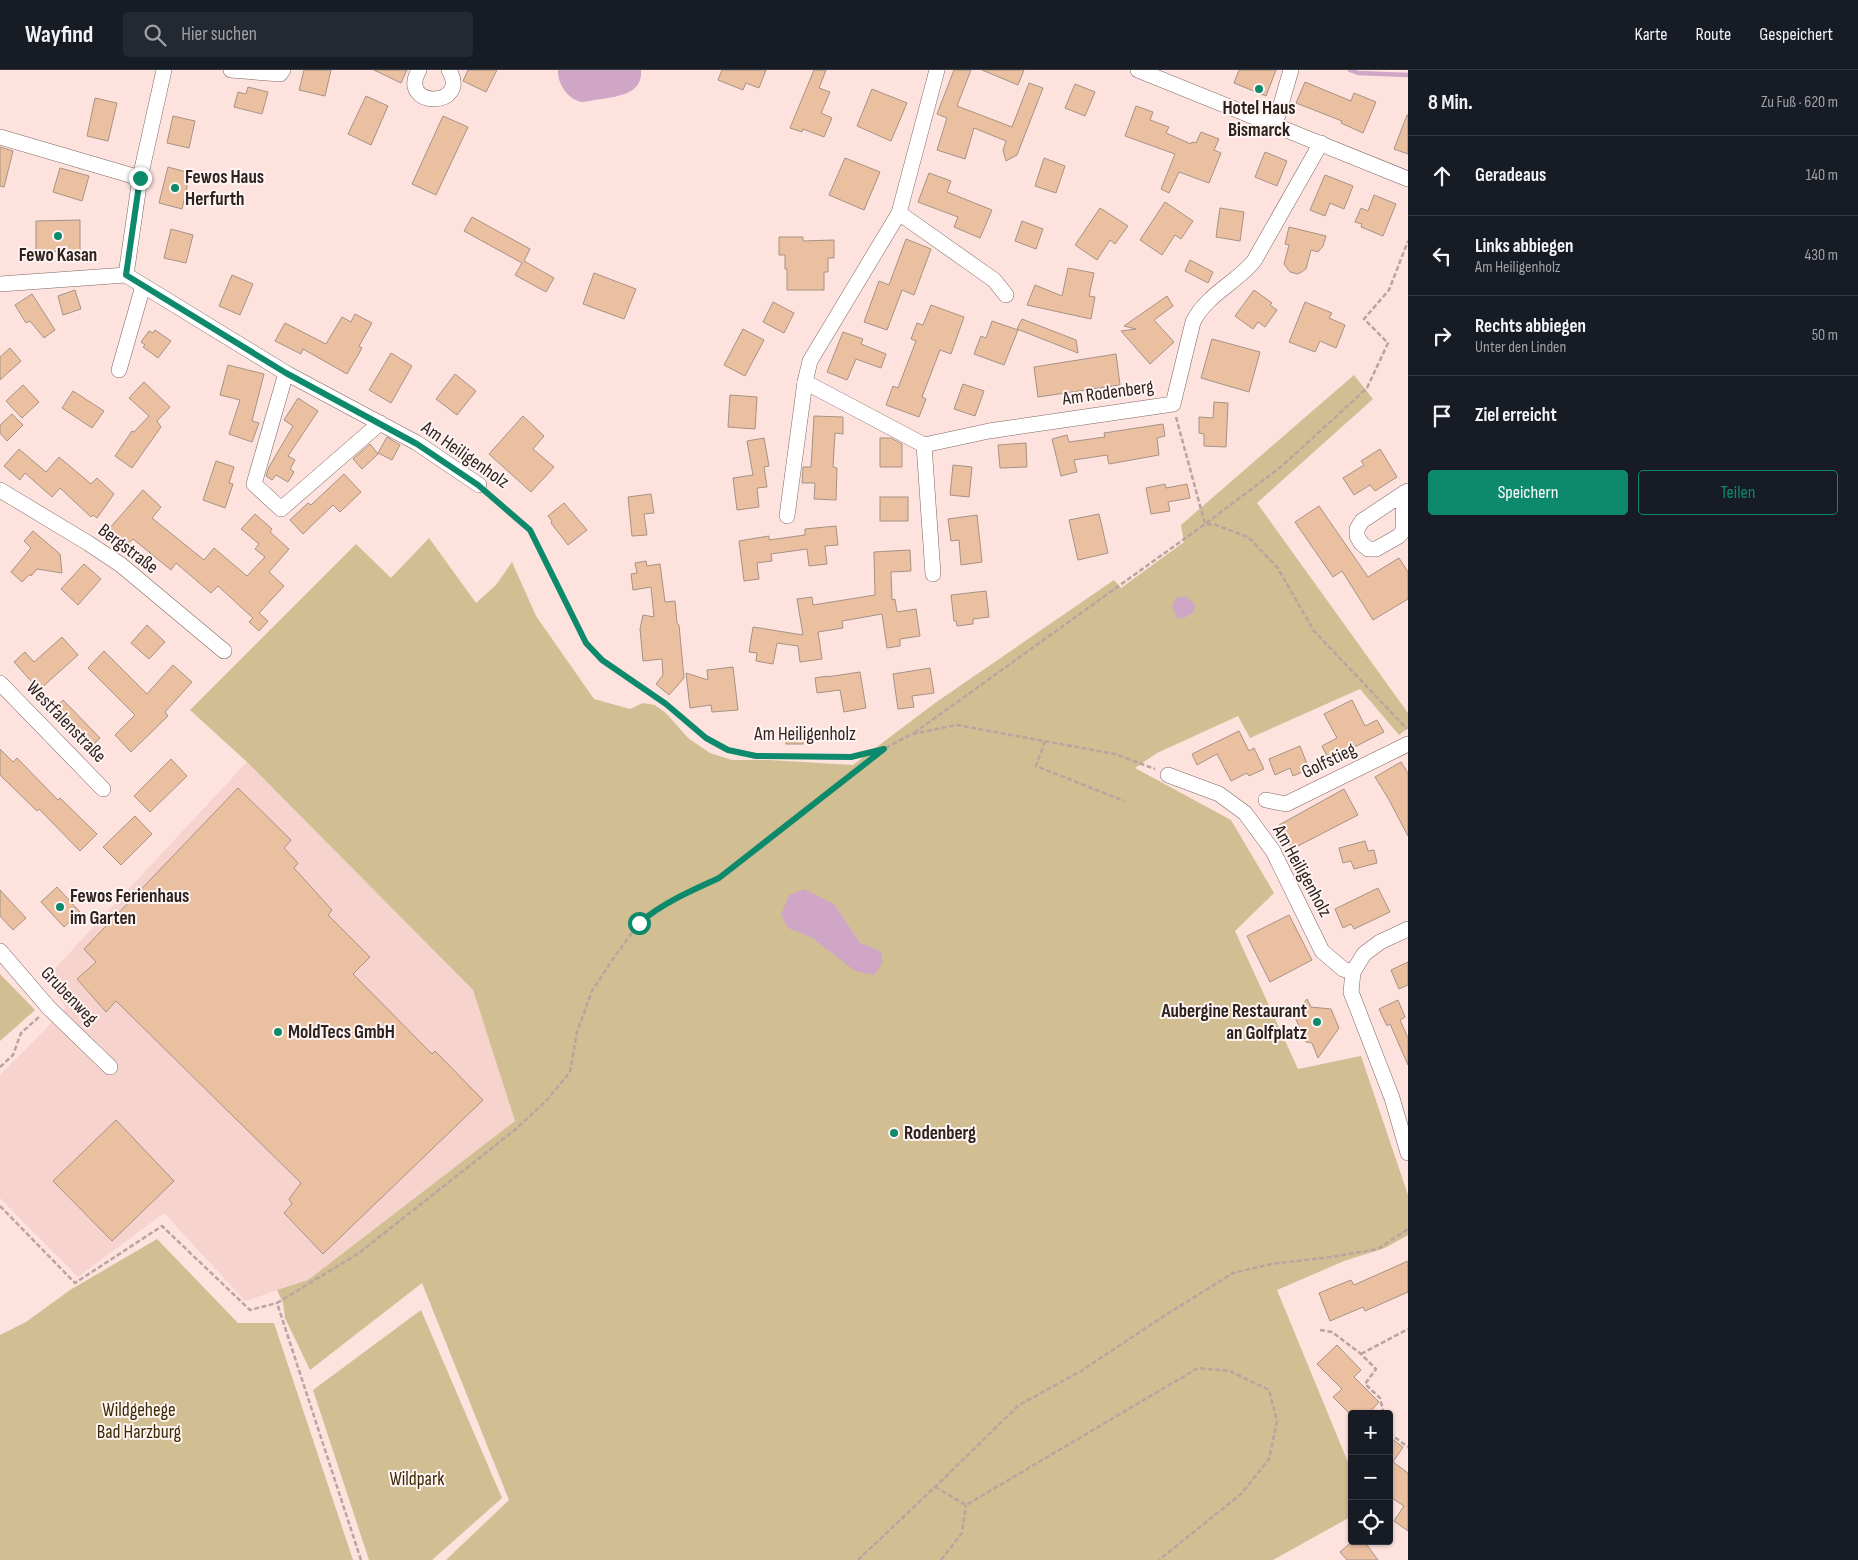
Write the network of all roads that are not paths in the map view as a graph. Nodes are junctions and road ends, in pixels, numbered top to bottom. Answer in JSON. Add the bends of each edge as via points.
{"nodes":[{"id":1,"x":164,"y":70,"type":"edge"},
{"id":2,"x":231,"y":70,"type":"edge"},
{"id":3,"x":282,"y":70,"type":"edge"},
{"id":4,"x":419,"y":70,"type":"edge"},
{"id":5,"x":449,"y":70,"type":"edge"},
{"id":6,"x":937,"y":70,"type":"edge"},
{"id":7,"x":1138,"y":70,"type":"edge"},
{"id":8,"x":1291,"y":70,"type":"edge"},
{"id":9,"x":1276,"y":125,"type":"junction"},
{"id":10,"x":0,"y":137,"type":"edge"},
{"id":11,"x":1321,"y":143,"type":"junction"},
{"id":12,"x":140,"y":178,"type":"junction"},
{"id":13,"x":1408,"y":179,"type":"edge"},
{"id":14,"x":899,"y":214,"type":"junction"},
{"id":15,"x":126,"y":275,"type":"junction"},
{"id":16,"x":0,"y":284,"type":"edge"},
{"id":17,"x":143,"y":286,"type":"junction"},
{"id":18,"x":1006,"y":295,"type":"dead end"},
{"id":19,"x":119,"y":370,"type":"dead end"},
{"id":20,"x":286,"y":373,"type":"junction"},
{"id":21,"x":805,"y":382,"type":"junction"},
{"id":22,"x":380,"y":423,"type":"junction"},
{"id":23,"x":924,"y":445,"type":"junction"},
{"id":24,"x":478,"y":485,"type":"road end"},
{"id":25,"x":0,"y":490,"type":"edge"},
{"id":26,"x":787,"y":516,"type":"dead end"},
{"id":27,"x":933,"y":574,"type":"dead end"},
{"id":28,"x":224,"y":651,"type":"dead end"},
{"id":29,"x":0,"y":683,"type":"edge"},
{"id":30,"x":1408,"y":744,"type":"edge"},
{"id":31,"x":1168,"y":775,"type":"road end"},
{"id":32,"x":103,"y":789,"type":"dead end"},
{"id":33,"x":1266,"y":800,"type":"dead end"},
{"id":34,"x":1408,"y":929,"type":"edge"},
{"id":35,"x":0,"y":951,"type":"edge"},
{"id":36,"x":1353,"y":972,"type":"junction"},
{"id":37,"x":110,"y":1067,"type":"dead end"},
{"id":38,"x":1408,"y":1153,"type":"edge"}],
"edges":[{"from":1,"to":12,"type":"street"},
{"from":2,"to":3,"type":"street","via":[[280,74]]},
{"from":4,"to":5,"type":"street","via":[[415,77],[416,88],[423,97],[433,101],[443,98],[451,90],[453,84]]},
{"from":6,"to":14,"type":"street"},
{"from":7,"to":9,"type":"street"},
{"from":8,"to":9,"type":"street"},
{"from":9,"to":11,"type":"street"},
{"from":10,"to":12,"type":"street"},
{"from":11,"to":13,"type":"street"},
{"from":11,"to":23,"type":"street","name":"Am Rodenberg","via":[[1254,261],[1198,311],[1173,404],[989,431]]},
{"from":12,"to":15,"type":"street"},
{"from":14,"to":18,"type":"street","via":[[994,280]]},
{"from":14,"to":21,"type":"street","via":[[810,361]]},
{"from":15,"to":16,"type":"street"},
{"from":15,"to":17,"type":"street","name":"Am Heiligenholz"},
{"from":17,"to":19,"type":"street"},
{"from":17,"to":20,"type":"street","name":"Am Heiligenholz"},
{"from":20,"to":22,"type":"street","name":"Am Heiligenholz"},
{"from":20,"to":22,"type":"street","via":[[254,484],[281,509]]},
{"from":21,"to":23,"type":"street"},
{"from":21,"to":26,"type":"street"},
{"from":22,"to":24,"type":"street","name":"Am Heiligenholz"},
{"from":23,"to":27,"type":"street"},
{"from":25,"to":28,"type":"street","name":"Bergstraße","via":[[120,565]]},
{"from":29,"to":32,"type":"street","name":"Westfalenstraße"},
{"from":30,"to":33,"type":"street","name":"Golfstieg","via":[[1286,804]]},
{"from":31,"to":36,"type":"street","name":"Am Heiligenholz","via":[[1219,794],[1245,813],[1273,851],[1322,951],[1342,969]]},
{"from":34,"to":36,"type":"street","via":[[1380,942],[1364,954]]},
{"from":35,"to":37,"type":"street","name":"Grubenweg","via":[[50,1008]]},
{"from":36,"to":38,"type":"street","via":[[1350,992],[1392,1098]]}]}
